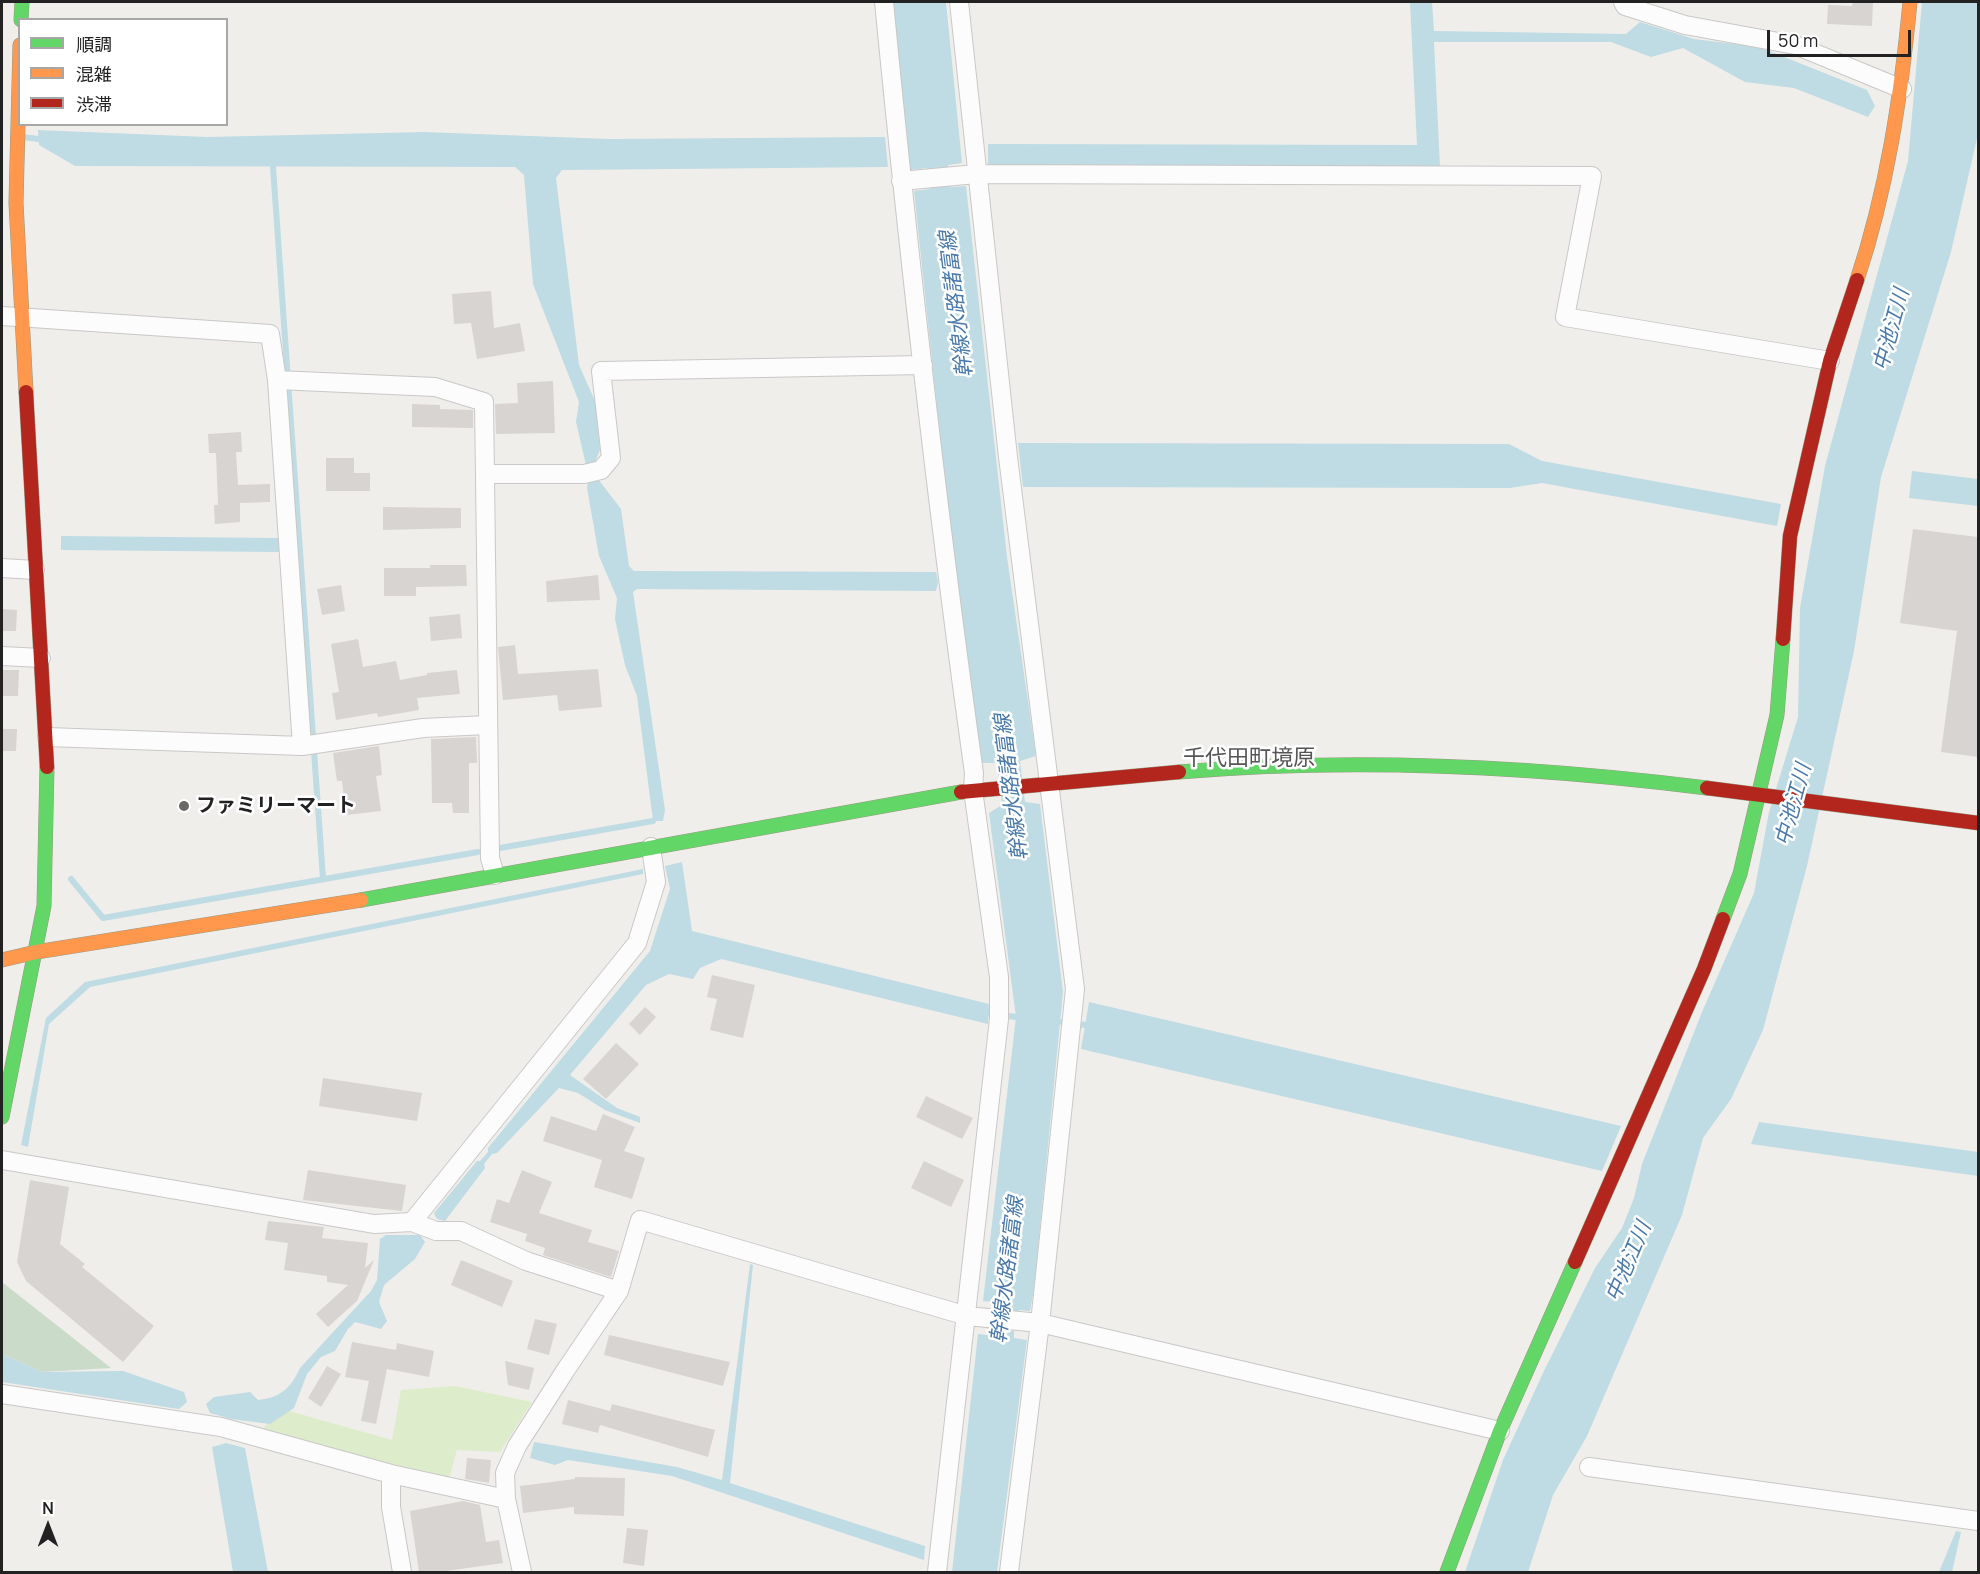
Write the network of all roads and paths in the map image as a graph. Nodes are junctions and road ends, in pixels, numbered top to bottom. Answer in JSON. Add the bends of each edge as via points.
{"nodes":[{"id":1,"x":22,"y":2,"type":"edge"},
{"id":2,"x":884,"y":2,"type":"edge"},
{"id":3,"x":959,"y":2,"type":"edge"},
{"id":4,"x":1623,"y":2,"type":"edge"},
{"id":5,"x":1910,"y":2,"type":"edge"},
{"id":6,"x":21,"y":18,"type":"edge"},
{"id":7,"x":18,"y":84,"type":"edge"},
{"id":8,"x":1902,"y":89,"type":"junction"},
{"id":9,"x":976,"y":174,"type":"junction"},
{"id":10,"x":901,"y":181,"type":"junction"},
{"id":11,"x":2,"y":316,"type":"edge"},
{"id":12,"x":22,"y":317,"type":"junction"},
{"id":13,"x":1830,"y":361,"type":"junction"},
{"id":14,"x":923,"y":365,"type":"junction"},
{"id":15,"x":277,"y":380,"type":"junction"},
{"id":16,"x":487,"y":474,"type":"junction"},
{"id":17,"x":2,"y":568,"type":"edge"},
{"id":18,"x":35,"y":570,"type":"junction"},
{"id":19,"x":2,"y":656,"type":"edge"},
{"id":20,"x":41,"y":658,"type":"junction"},
{"id":21,"x":488,"y":725,"type":"junction"},
{"id":22,"x":47,"y":737,"type":"junction"},
{"id":23,"x":311,"y":745,"type":"junction"},
{"id":24,"x":1048,"y":781,"type":"junction"},
{"id":25,"x":972,"y":790,"type":"junction"},
{"id":26,"x":1759,"y":793,"type":"junction"},
{"id":27,"x":1978,"y":823,"type":"edge"},
{"id":28,"x":651,"y":847,"type":"junction"},
{"id":29,"x":495,"y":875,"type":"junction"},
{"id":30,"x":36,"y":952,"type":"junction"},
{"id":31,"x":2,"y":960,"type":"edge"},
{"id":32,"x":2,"y":1117,"type":"edge"},
{"id":33,"x":2,"y":1160,"type":"edge"},
{"id":34,"x":412,"y":1222,"type":"junction"},
{"id":35,"x":619,"y":1291,"type":"junction"},
{"id":36,"x":974,"y":1316,"type":"junction"},
{"id":37,"x":1032,"y":1323,"type":"junction"},
{"id":38,"x":2,"y":1394,"type":"edge"},
{"id":39,"x":1500,"y":1431,"type":"junction"},
{"id":40,"x":1589,"y":1467,"type":"dead end"},
{"id":41,"x":390,"y":1474,"type":"junction"},
{"id":42,"x":506,"y":1499,"type":"junction"},
{"id":43,"x":1978,"y":1521,"type":"edge"},
{"id":44,"x":402,"y":1572,"type":"edge"},
{"id":45,"x":522,"y":1572,"type":"edge"},
{"id":46,"x":937,"y":1572,"type":"edge"},
{"id":47,"x":1009,"y":1572,"type":"edge"},
{"id":48,"x":1447,"y":1572,"type":"edge"}],
"edges":[{"from":1,"to":6,"type":"street"},
{"from":2,"to":10,"type":"street"},
{"from":3,"to":9,"type":"street"},
{"from":4,"to":8,"type":"street","via":[[1684,26],[1794,45]]},
{"from":5,"to":8,"type":"street"},
{"from":7,"to":12,"type":"street","via":[[16,203]]},
{"from":8,"to":13,"type":"street","via":[[1874,230]]},
{"from":9,"to":10,"type":"street"},
{"from":9,"to":13,"type":"street","via":[[1592,176],[1565,317]]},
{"from":9,"to":24,"type":"street"},
{"from":10,"to":14,"type":"street"},
{"from":11,"to":12,"type":"street"},
{"from":12,"to":15,"type":"street","via":[[270,334]]},
{"from":12,"to":18,"type":"street"},
{"from":13,"to":26,"type":"street","via":[[1790,536],[1777,715]]},
{"from":14,"to":16,"type":"street","via":[[601,371],[611,458],[592,472]]},
{"from":14,"to":25,"type":"street","via":[[974,773]]},
{"from":15,"to":16,"type":"street","via":[[435,387],[484,402]]},
{"from":15,"to":23,"type":"street"},
{"from":16,"to":21,"type":"street"},
{"from":17,"to":18,"type":"street"},
{"from":18,"to":20,"type":"street"},
{"from":19,"to":20,"type":"street"},
{"from":20,"to":22,"type":"street"},
{"from":21,"to":23,"type":"street","via":[[423,728]]},
{"from":21,"to":29,"type":"street","via":[[490,858]]},
{"from":22,"to":23,"type":"street"},
{"from":22,"to":30,"type":"street","via":[[44,906]]},
{"from":24,"to":25,"type":"street"},
{"from":24,"to":26,"type":"street","via":[[1240,767],[1410,764],[1596,774]]},
{"from":24,"to":37,"type":"street","via":[[1075,989]]},
{"from":25,"to":28,"type":"street"},
{"from":25,"to":36,"type":"street","via":[[999,977],[1000,1013]]},
{"from":26,"to":27,"type":"street"},
{"from":26,"to":39,"type":"street","via":[[1740,874],[1704,969]]},
{"from":28,"to":29,"type":"street"},
{"from":28,"to":34,"type":"street","via":[[656,882],[637,943]]},
{"from":29,"to":30,"type":"street","via":[[261,918]]},
{"from":30,"to":31,"type":"street"},
{"from":30,"to":32,"type":"street"},
{"from":33,"to":34,"type":"street","via":[[374,1224]]},
{"from":34,"to":35,"type":"street","via":[[436,1231],[461,1232],[526,1261]]},
{"from":35,"to":36,"type":"street","via":[[640,1220]]},
{"from":35,"to":42,"type":"street","via":[[517,1446],[505,1473]]},
{"from":36,"to":37,"type":"street"},
{"from":36,"to":46,"type":"street"},
{"from":37,"to":39,"type":"street"},
{"from":37,"to":47,"type":"street"},
{"from":38,"to":41,"type":"street","via":[[221,1427]]},
{"from":39,"to":48,"type":"street"},
{"from":40,"to":43,"type":"street"},
{"from":41,"to":42,"type":"street"},
{"from":41,"to":44,"type":"street","via":[[391,1507]]},
{"from":42,"to":45,"type":"street"}]}
